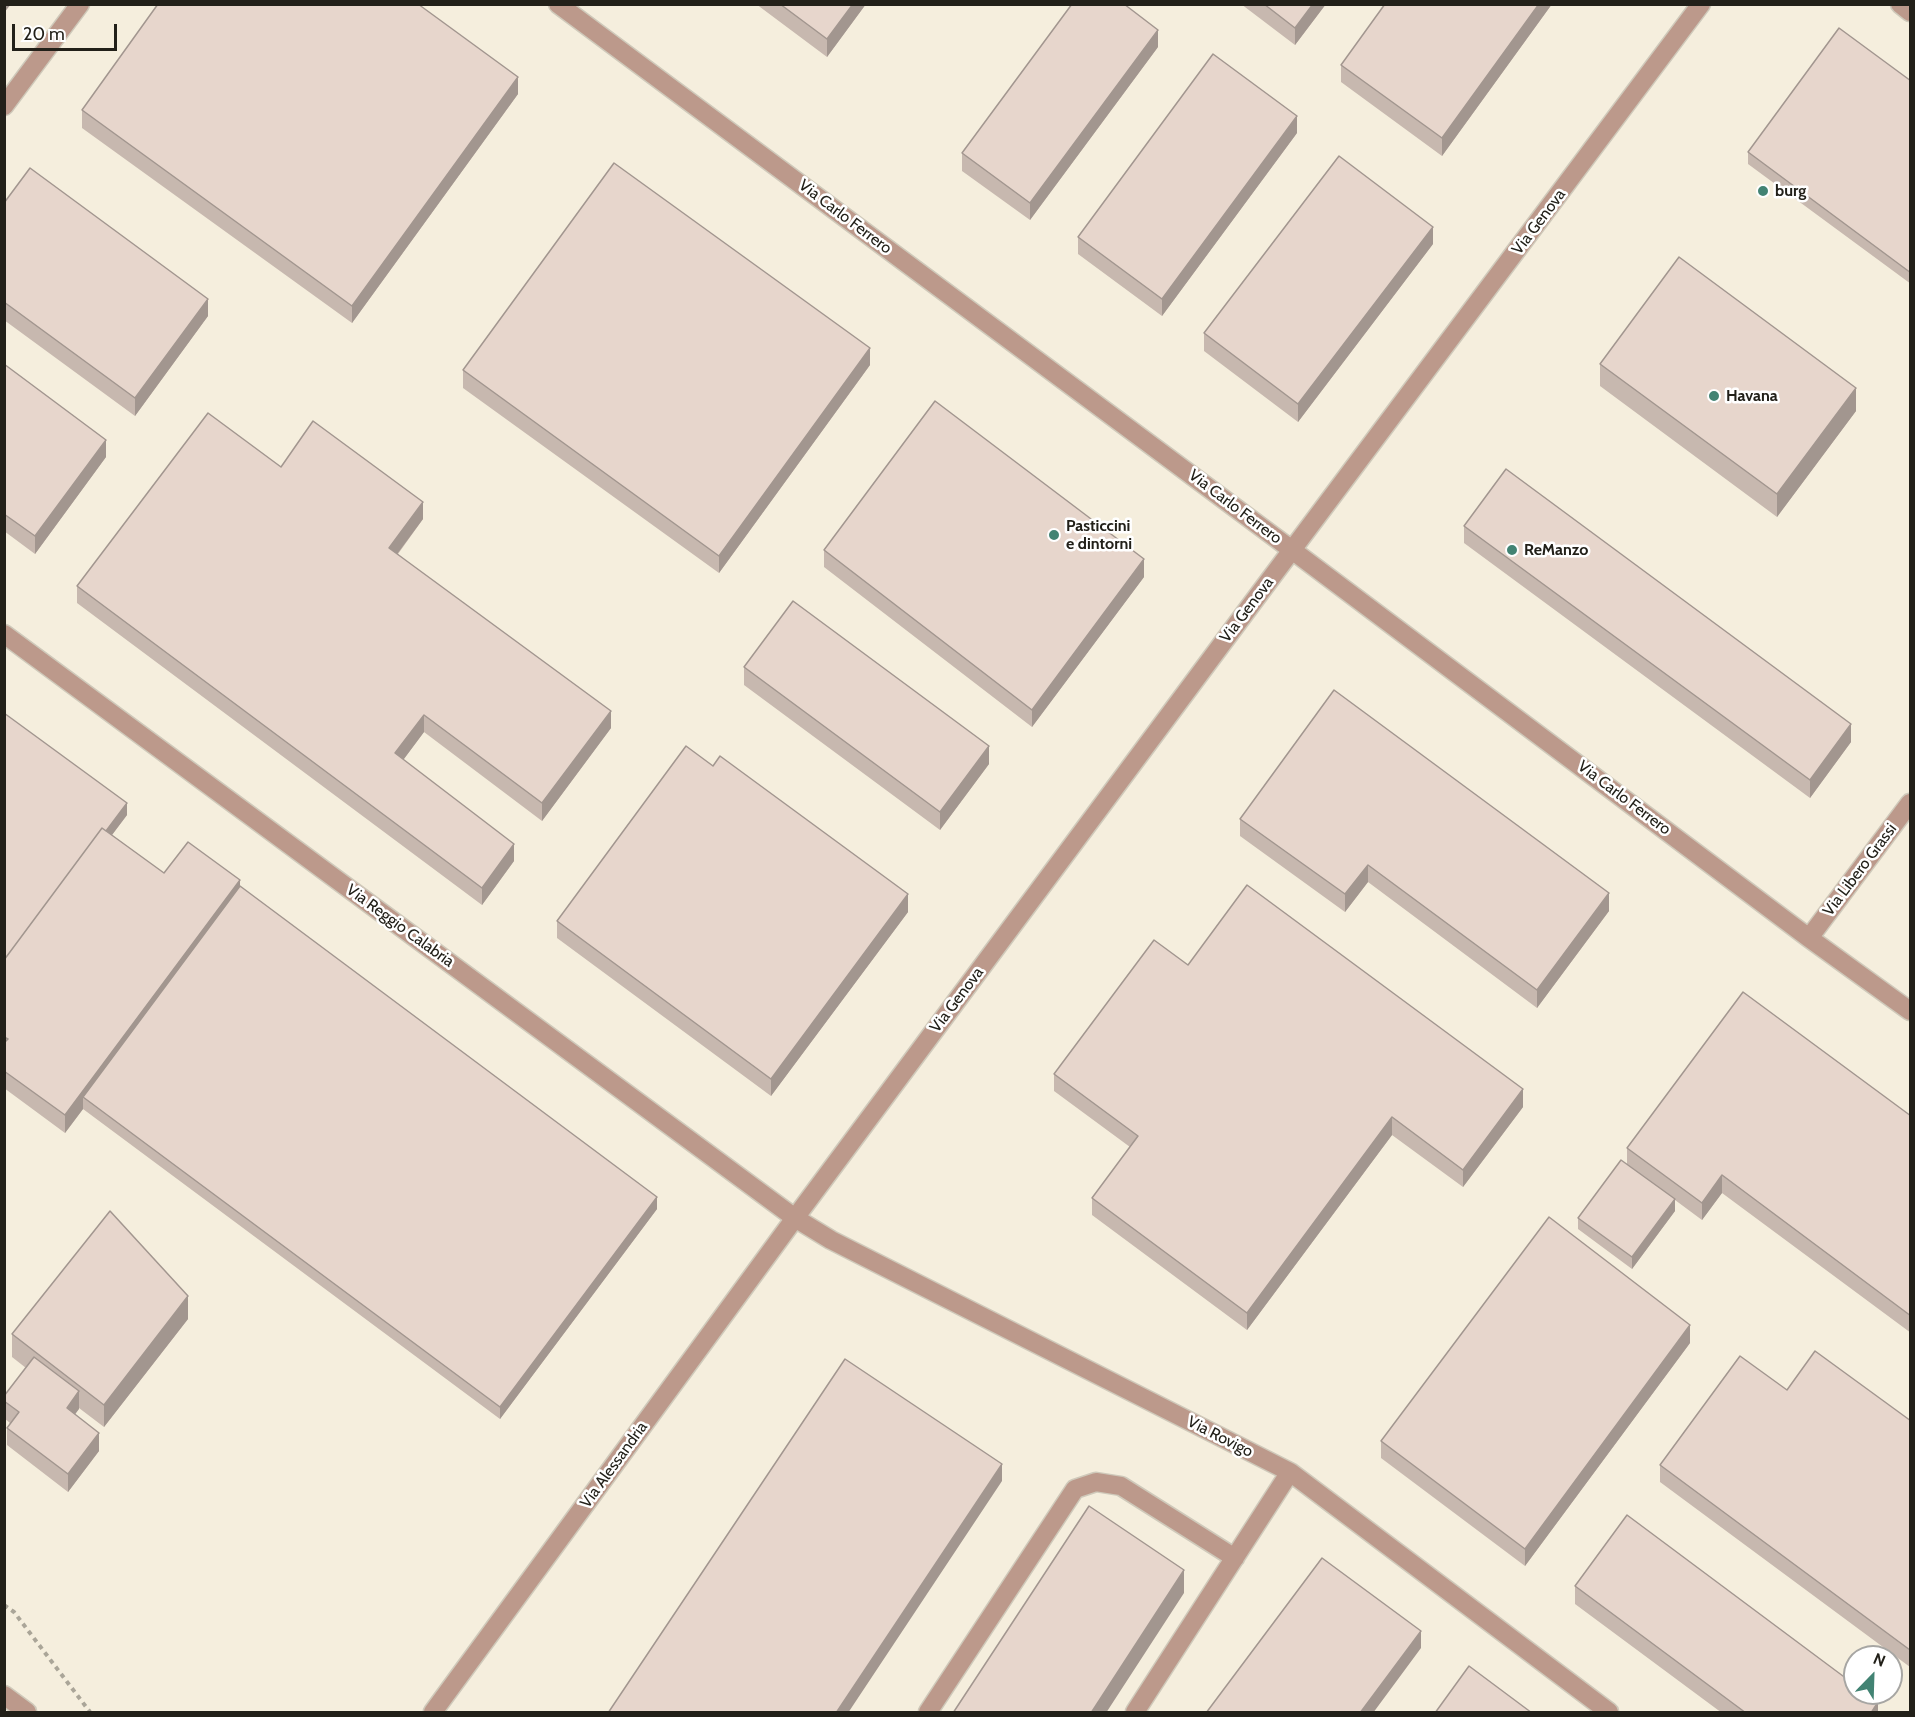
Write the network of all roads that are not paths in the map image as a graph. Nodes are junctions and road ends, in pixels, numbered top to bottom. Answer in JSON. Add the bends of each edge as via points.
{"nodes":[{"id":1,"x":80,"y":4,"type":"edge"},
{"id":2,"x":558,"y":4,"type":"edge"},
{"id":3,"x":1701,"y":4,"type":"edge"},
{"id":4,"x":1900,"y":4,"type":"edge"},
{"id":5,"x":1911,"y":12,"type":"edge"},
{"id":6,"x":4,"y":106,"type":"edge"},
{"id":7,"x":1292,"y":550,"type":"junction"},
{"id":8,"x":4,"y":634,"type":"edge"},
{"id":9,"x":1911,"y":803,"type":"edge"},
{"id":10,"x":1809,"y":938,"type":"junction"},
{"id":11,"x":1911,"y":1011,"type":"edge"},
{"id":12,"x":795,"y":1218,"type":"junction"},
{"id":13,"x":1290,"y":1472,"type":"junction"},
{"id":14,"x":1235,"y":1557,"type":"junction"},
{"id":15,"x":4,"y":1695,"type":"edge"},
{"id":16,"x":27,"y":1713,"type":"edge"},
{"id":17,"x":433,"y":1713,"type":"edge"},
{"id":18,"x":928,"y":1713,"type":"edge"},
{"id":19,"x":1135,"y":1713,"type":"edge"},
{"id":20,"x":1609,"y":1713,"type":"edge"}],
"edges":[{"from":1,"to":6,"type":"street"},
{"from":2,"to":7,"type":"street","name":"Via Carlo Ferrero"},
{"from":3,"to":7,"type":"street","name":"Via Genova"},
{"from":4,"to":5,"type":"street"},
{"from":7,"to":10,"type":"street","name":"Via Carlo Ferrero"},
{"from":7,"to":12,"type":"street","name":"Via Genova"},
{"from":8,"to":12,"type":"street","name":"Via Reggio Calabria"},
{"from":9,"to":10,"type":"street","name":"Via Libero Grassi"},
{"from":10,"to":11,"type":"street","name":"Via Carlo Ferrero"},
{"from":12,"to":13,"type":"street","name":"Via Rovigo","via":[[831,1240]]},
{"from":12,"to":17,"type":"street","name":"Via Alessandria"},
{"from":13,"to":14,"type":"street"},
{"from":13,"to":20,"type":"street","name":"Via Rovigo"},
{"from":14,"to":18,"type":"street","via":[[1121,1486],[1096,1482],[1075,1489]]},
{"from":14,"to":19,"type":"street"},
{"from":15,"to":16,"type":"street"}]}
